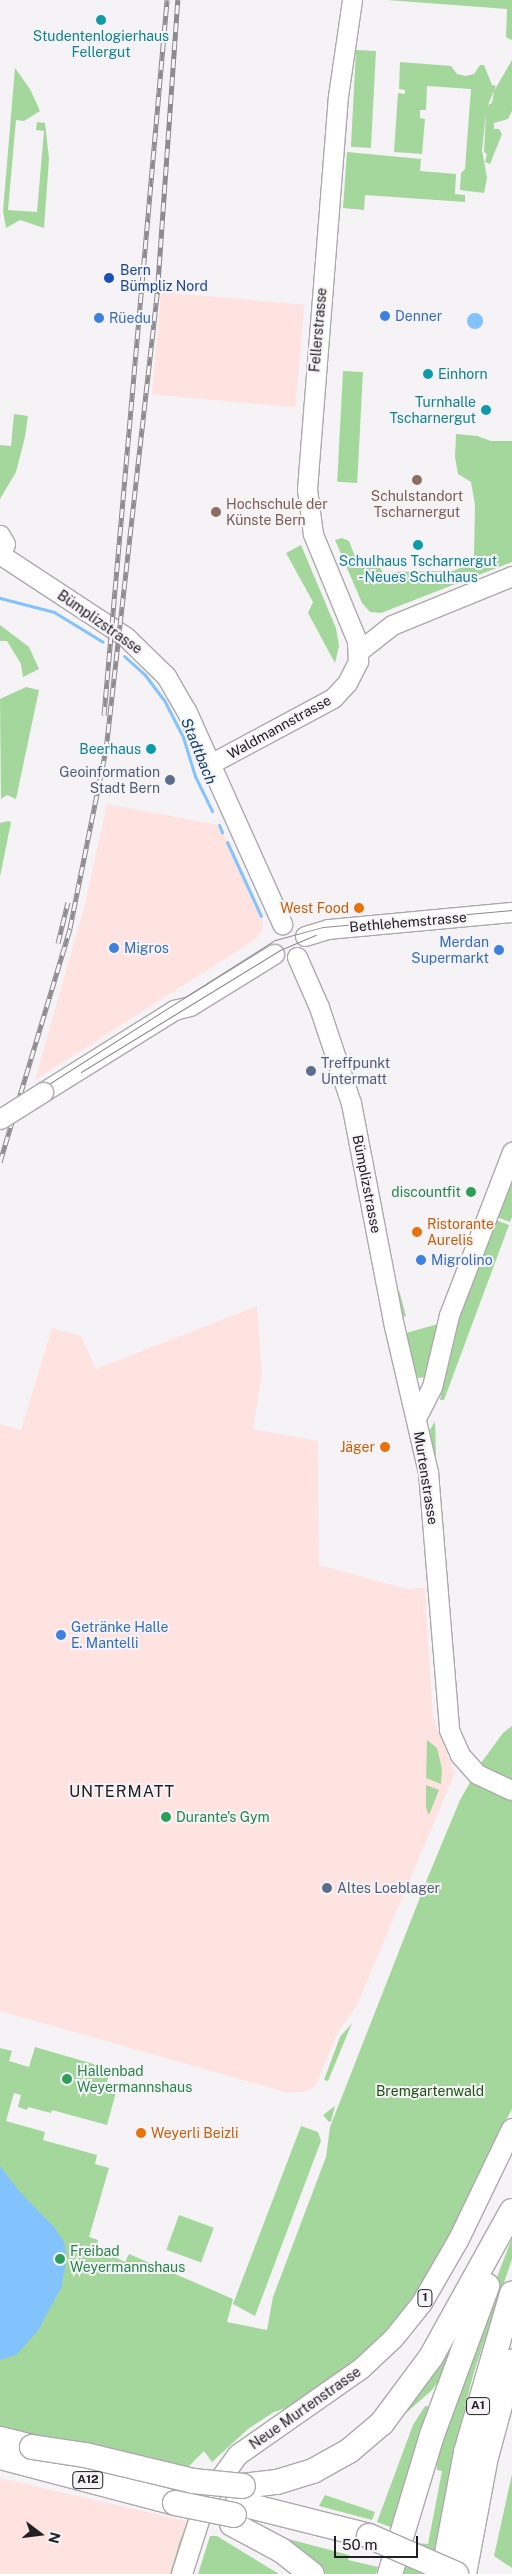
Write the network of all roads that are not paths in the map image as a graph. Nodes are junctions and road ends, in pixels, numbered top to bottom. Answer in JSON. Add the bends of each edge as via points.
{"nodes":[{"id":1,"x":352,"y":0,"type":"edge"},
{"id":2,"x":0,"y":535,"type":"edge"},
{"id":3,"x":0,"y":556,"type":"edge"},
{"id":4,"x":512,"y":576,"type":"edge"},
{"id":5,"x":359,"y":651,"type":"junction"},
{"id":6,"x":210,"y":764,"type":"junction"},
{"id":7,"x":512,"y":912,"type":"edge"},
{"id":8,"x":282,"y":924,"type":"junction"},
{"id":9,"x":305,"y":936,"type":"junction"},
{"id":10,"x":272,"y":948,"type":"junction"},
{"id":11,"x":297,"y":957,"type":"junction"},
{"id":12,"x":0,"y":1119,"type":"edge"},
{"id":13,"x":512,"y":1152,"type":"edge"},
{"id":14,"x":416,"y":1418,"type":"junction"},
{"id":15,"x":512,"y":1790,"type":"edge"},
{"id":16,"x":512,"y":2128,"type":"edge"},
{"id":17,"x":512,"y":2211,"type":"edge"},
{"id":18,"x":512,"y":2227,"type":"edge"},
{"id":19,"x":512,"y":2294,"type":"edge"},
{"id":20,"x":512,"y":2361,"type":"edge"},
{"id":21,"x":0,"y":2439,"type":"edge"},
{"id":22,"x":0,"y":2457,"type":"edge"},
{"id":23,"x":237,"y":2507,"type":"junction"},
{"id":24,"x":367,"y":2543,"type":"junction"},
{"id":25,"x":182,"y":2574,"type":"edge"},
{"id":26,"x":312,"y":2574,"type":"edge"},
{"id":27,"x":390,"y":2574,"type":"edge"},
{"id":28,"x":424,"y":2574,"type":"edge"},
{"id":29,"x":443,"y":2574,"type":"edge"},
{"id":30,"x":456,"y":2574,"type":"edge"},
{"id":31,"x":464,"y":2574,"type":"edge"}],
"edges":[{"from":1,"to":5,"type":"street","name":"Fellerstrasse","via":[[338,96],[307,489],[313,534]]},
{"from":2,"to":3,"type":"street","via":[[5,544]]},
{"from":3,"to":6,"type":"street","name":"Bümplizstrasse","via":[[126,637],[148,656],[181,700]]},
{"from":4,"to":5,"type":"street","via":[[392,624]]},
{"from":5,"to":6,"type":"street","name":"Waldmannstrasse","via":[[354,670],[338,694]]},
{"from":6,"to":8,"type":"street","name":"Bümplizstrasse"},
{"from":7,"to":9,"type":"street","name":"Bethlehemstrasse","via":[[328,929]]},
{"from":8,"to":9,"type":"street","via":[[296,925]]},
{"from":8,"to":10,"type":"street","via":[[274,930]]},
{"from":9,"to":11,"type":"street","via":[[305,945]]},
{"from":10,"to":11,"type":"street","via":[[283,960]]},
{"from":10,"to":12,"type":"street","bridge":true,"via":[[190,1006],[174,1010]]},
{"from":11,"to":14,"type":"street","name":"Bümplizstrasse","via":[[333,1044],[352,1110],[394,1326]]},
{"from":13,"to":14,"type":"street","name":"Murtenstrasse","via":[[461,1280],[445,1326],[434,1381]]},
{"from":14,"to":15,"type":"street","name":"Murtenstrasse","via":[[434,1511],[449,1730],[460,1755],[476,1774]]},
{"from":16,"to":25,"type":"main road","name":"Neue Murtenstrasse","number":"1","via":[[446,2265],[404,2327],[349,2379],[258,2438],[238,2455],[203,2505]]},
{"from":17,"to":23,"type":"highway","via":[[431,2357],[382,2423],[349,2451],[313,2471],[277,2482]]},
{"from":18,"to":27,"type":"highway","via":[[444,2400]]},
{"from":19,"to":29,"type":"highway","number":"A1","via":[[468,2444]]},
{"from":20,"to":31,"type":"highway","number":"A1","via":[[485,2464]]},
{"from":21,"to":23,"type":"highway","bridge":true},
{"from":22,"to":23,"type":"highway","number":"A12","bridge":true,"via":[[175,2503]]},
{"from":23,"to":24,"type":"highway"},
{"from":23,"to":26,"type":"highway","via":[[281,2550]]},
{"from":24,"to":28,"type":"highway"},
{"from":24,"to":30,"type":"highway","bridge":true}]}
